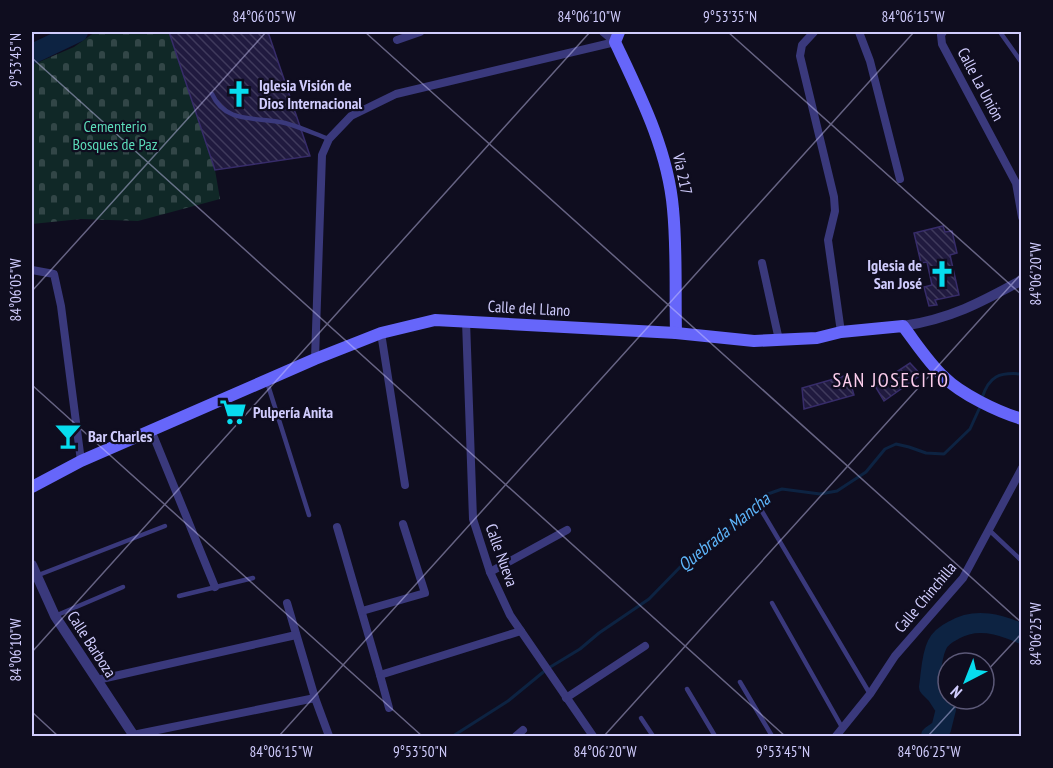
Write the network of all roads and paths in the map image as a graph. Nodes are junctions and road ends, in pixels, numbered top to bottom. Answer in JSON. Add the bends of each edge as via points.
{"nodes":[{"id":1,"x":420,"y":32,"type":"edge"},
{"id":2,"x":603,"y":32,"type":"edge"},
{"id":3,"x":814,"y":32,"type":"edge"},
{"id":4,"x":859,"y":32,"type":"edge"},
{"id":5,"x":943,"y":32,"type":"edge"},
{"id":6,"x":1000,"y":32,"type":"edge"},
{"id":7,"x":617,"y":37,"type":"edge"},
{"id":8,"x":397,"y":40,"type":"dead end"},
{"id":9,"x":1022,"y":63,"type":"edge"},
{"id":10,"x":212,"y":94,"type":"dead end"},
{"id":11,"x":329,"y":139,"type":"junction"},
{"id":12,"x":900,"y":179,"type":"dead end"},
{"id":13,"x":1022,"y":217,"type":"edge"},
{"id":14,"x":762,"y":263,"type":"dead end"},
{"id":15,"x":32,"y":270,"type":"edge"},
{"id":16,"x":1022,"y":280,"type":"edge"},
{"id":17,"x":466,"y":321,"type":"junction"},
{"id":18,"x":903,"y":326,"type":"junction"},
{"id":19,"x":841,"y":332,"type":"junction"},
{"id":20,"x":381,"y":333,"type":"junction"},
{"id":21,"x":676,"y":333,"type":"junction"},
{"id":22,"x":779,"y":340,"type":"junction"},
{"id":23,"x":315,"y":359,"type":"junction"},
{"id":24,"x":266,"y":379,"type":"junction"},
{"id":25,"x":1022,"y":419,"type":"edge"},
{"id":26,"x":151,"y":430,"type":"junction"},
{"id":27,"x":81,"y":461,"type":"junction"},
{"id":28,"x":1022,"y":468,"type":"edge"},
{"id":29,"x":405,"y":485,"type":"dead end"},
{"id":30,"x":32,"y":487,"type":"edge"},
{"id":31,"x":760,"y":508,"type":"dead end"},
{"id":32,"x":309,"y":515,"type":"dead end"},
{"id":33,"x":403,"y":524,"type":"dead end"},
{"id":34,"x":165,"y":526,"type":"dead end"},
{"id":35,"x":337,"y":527,"type":"dead end"},
{"id":36,"x":567,"y":530,"type":"dead end"},
{"id":37,"x":989,"y":530,"type":"junction"},
{"id":38,"x":1022,"y":561,"type":"edge"},
{"id":39,"x":32,"y":565,"type":"edge"},
{"id":40,"x":490,"y":572,"type":"junction"},
{"id":41,"x":36,"y":576,"type":"junction"},
{"id":42,"x":253,"y":578,"type":"dead end"},
{"id":43,"x":123,"y":587,"type":"dead end"},
{"id":44,"x":214,"y":587,"type":"junction"},
{"id":45,"x":179,"y":596,"type":"dead end"},
{"id":46,"x":287,"y":603,"type":"dead end"},
{"id":47,"x":771,"y":603,"type":"dead end"},
{"id":48,"x":362,"y":611,"type":"junction"},
{"id":49,"x":55,"y":616,"type":"junction"},
{"id":50,"x":521,"y":631,"type":"junction"},
{"id":51,"x":296,"y":635,"type":"junction"},
{"id":52,"x":645,"y":646,"type":"dead end"},
{"id":53,"x":380,"y":675,"type":"junction"},
{"id":54,"x":97,"y":680,"type":"junction"},
{"id":55,"x":740,"y":682,"type":"dead end"},
{"id":56,"x":687,"y":689,"type":"dead end"},
{"id":57,"x":870,"y":694,"type":"junction"},
{"id":58,"x":315,"y":698,"type":"junction"},
{"id":59,"x":566,"y":698,"type":"junction"},
{"id":60,"x":389,"y":708,"type":"dead end"},
{"id":61,"x":641,"y":718,"type":"dead end"},
{"id":62,"x":839,"y":733,"type":"edge"},
{"id":63,"x":134,"y":736,"type":"edge"},
{"id":64,"x":329,"y":736,"type":"edge"},
{"id":65,"x":593,"y":736,"type":"edge"},
{"id":66,"x":653,"y":736,"type":"edge"},
{"id":67,"x":715,"y":736,"type":"edge"},
{"id":68,"x":772,"y":736,"type":"edge"}],
"edges":[{"from":1,"to":8,"type":"street"},
{"from":2,"to":7,"type":"street"},
{"from":3,"to":19,"type":"street","via":[[802,45],[800,56],[834,197],[828,240]]},
{"from":4,"to":12,"type":"street"},
{"from":5,"to":13,"type":"street","name":"Calle La Unión","via":[[942,44],[1016,183]]},
{"from":6,"to":9,"type":"lane"},
{"from":7,"to":11,"type":"street","via":[[396,94],[351,116]]},
{"from":7,"to":21,"type":"main road","name":"Vía 217","via":[[663,155],[673,209]]},
{"from":10,"to":11,"type":"lane","via":[[217,104],[230,113],[285,123]]},
{"from":11,"to":23,"type":"street","via":[[322,155]]},
{"from":14,"to":22,"type":"street"},
{"from":15,"to":27,"type":"street","via":[[54,274]]},
{"from":16,"to":18,"type":"street","via":[[978,304],[931,322]]},
{"from":17,"to":20,"type":"main road","name":"Calle del Llano","via":[[435,321]]},
{"from":17,"to":21,"type":"main road","name":"Calle del Llano"},
{"from":17,"to":40,"type":"street","name":"Calle Nueva","via":[[473,519]]},
{"from":18,"to":19,"type":"main road","name":"Calle del Llano"},
{"from":18,"to":25,"type":"main road","via":[[951,382]]},
{"from":19,"to":22,"type":"main road","name":"Calle del Llano","via":[[818,338]]},
{"from":20,"to":23,"type":"main road","name":"Calle del Llano"},
{"from":20,"to":29,"type":"street"},
{"from":21,"to":22,"type":"main road","name":"Calle del Llano"},
{"from":23,"to":24,"type":"main road","name":"Calle del Llano"},
{"from":24,"to":26,"type":"main road","name":"Calle del Llano"},
{"from":24,"to":32,"type":"lane"},
{"from":26,"to":27,"type":"main road","name":"Calle del Llano"},
{"from":26,"to":44,"type":"street"},
{"from":27,"to":30,"type":"main road","name":"Calle del Llano"},
{"from":28,"to":37,"type":"street","name":"Calle Chinchilla"},
{"from":31,"to":57,"type":"lane"},
{"from":33,"to":48,"type":"street","via":[[424,593]]},
{"from":34,"to":41,"type":"lane"},
{"from":35,"to":48,"type":"street"},
{"from":36,"to":40,"type":"street"},
{"from":37,"to":38,"type":"lane"},
{"from":37,"to":57,"type":"street","name":"Calle Chinchilla","via":[[963,578],[895,656]]},
{"from":39,"to":41,"type":"street","name":"Calle Barboza"},
{"from":40,"to":50,"type":"street","name":"Calle Nueva"},
{"from":41,"to":49,"type":"street","name":"Calle Barboza"},
{"from":42,"to":44,"type":"lane"},
{"from":43,"to":49,"type":"lane"},
{"from":44,"to":45,"type":"lane"},
{"from":46,"to":51,"type":"street"},
{"from":47,"to":62,"type":"lane"},
{"from":48,"to":53,"type":"street"},
{"from":49,"to":54,"type":"street","name":"Calle Barboza"},
{"from":50,"to":53,"type":"street"},
{"from":50,"to":59,"type":"street","name":"Calle Nueva"},
{"from":51,"to":54,"type":"street"},
{"from":51,"to":58,"type":"street"},
{"from":52,"to":59,"type":"street"},
{"from":53,"to":60,"type":"street"},
{"from":54,"to":63,"type":"street","name":"Calle Barboza"},
{"from":55,"to":68,"type":"lane"},
{"from":56,"to":67,"type":"lane"},
{"from":57,"to":62,"type":"street","name":"Calle Chinchilla"},
{"from":58,"to":63,"type":"street"},
{"from":58,"to":64,"type":"street"},
{"from":59,"to":65,"type":"street","name":"Calle Nueva"},
{"from":61,"to":66,"type":"lane"}]}
